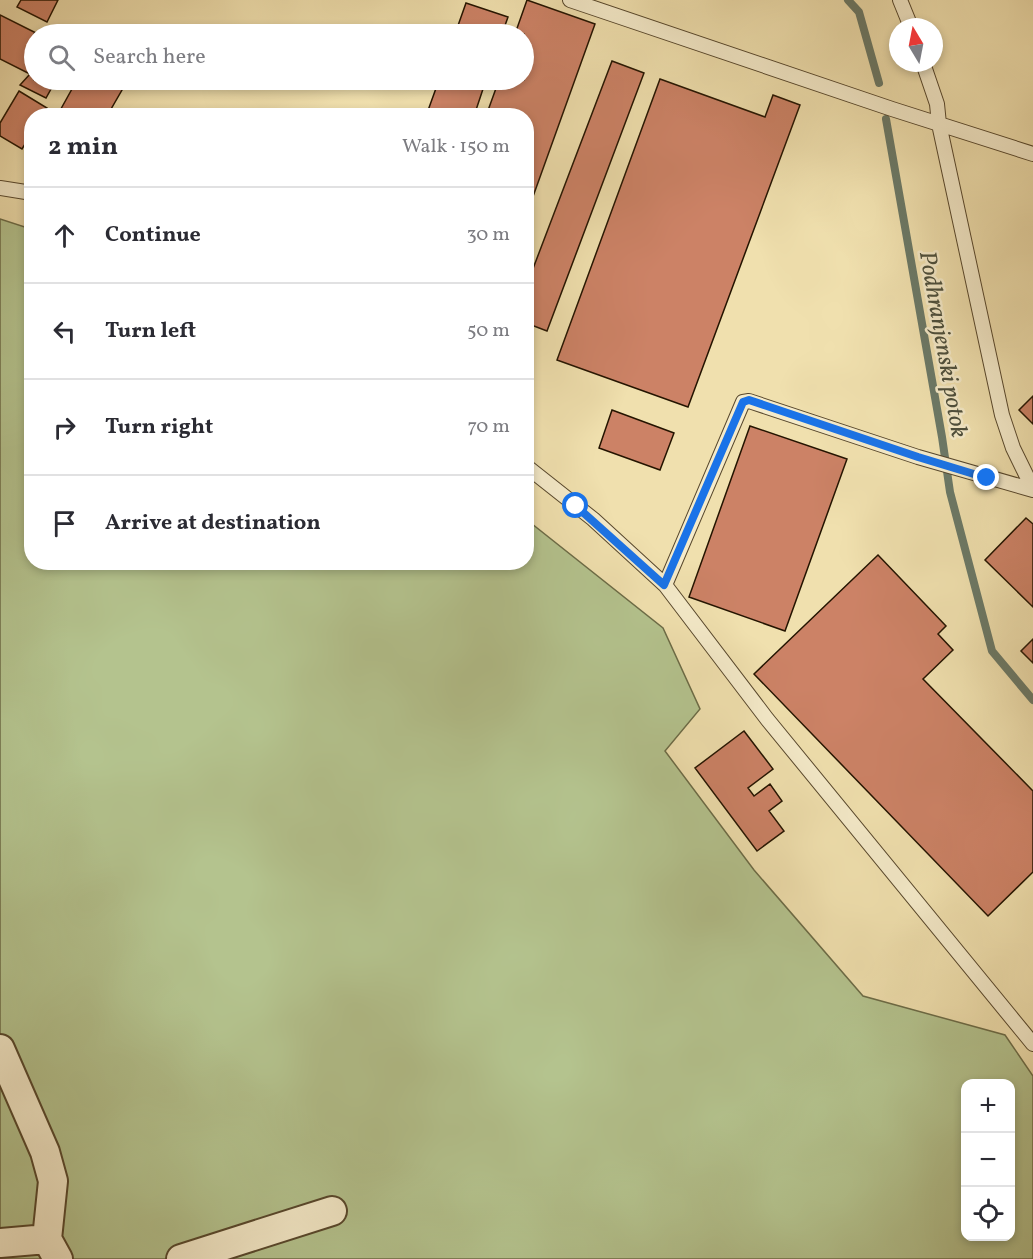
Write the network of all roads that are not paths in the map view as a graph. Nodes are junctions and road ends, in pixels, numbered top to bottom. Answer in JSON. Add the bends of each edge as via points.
{"nodes":[{"id":1,"x":570,"y":0,"type":"edge"},
{"id":2,"x":900,"y":0,"type":"edge"},
{"id":3,"x":907,"y":18,"type":"edge"},
{"id":4,"x":926,"y":72,"type":"edge"},
{"id":5,"x":939,"y":124,"type":"junction"},
{"id":6,"x":1033,"y":154,"type":"edge"},
{"id":7,"x":0,"y":188,"type":"edge"},
{"id":8,"x":24,"y":192,"type":"edge"},
{"id":9,"x":534,"y":472,"type":"edge"},
{"id":10,"x":1033,"y":490,"type":"edge"},
{"id":11,"x":664,"y":585,"type":"junction"},
{"id":12,"x":1033,"y":1044,"type":"edge"},
{"id":13,"x":0,"y":1049,"type":"edge"},
{"id":14,"x":332,"y":1211,"type":"dead end"},
{"id":15,"x":0,"y":1243,"type":"edge"},
{"id":16,"x":52,"y":1249,"type":"edge"},
{"id":17,"x":181,"y":1259,"type":"edge"}],
"edges":[{"from":1,"to":5,"type":"lane"},
{"from":2,"to":3,"type":"lane"},
{"from":4,"to":5,"type":"lane"},
{"from":5,"to":6,"type":"lane"},
{"from":5,"to":10,"type":"lane","via":[[1002,415]]},
{"from":7,"to":8,"type":"lane"},
{"from":9,"to":11,"type":"lane","via":[[593,519]]},
{"from":10,"to":11,"type":"lane","via":[[918,457],[749,400],[743,402]]},
{"from":11,"to":12,"type":"lane","via":[[767,719]]},
{"from":13,"to":16,"type":"street","via":[[45,1152],[53,1181]]},
{"from":14,"to":17,"type":"street"},
{"from":15,"to":16,"type":"street"}]}
